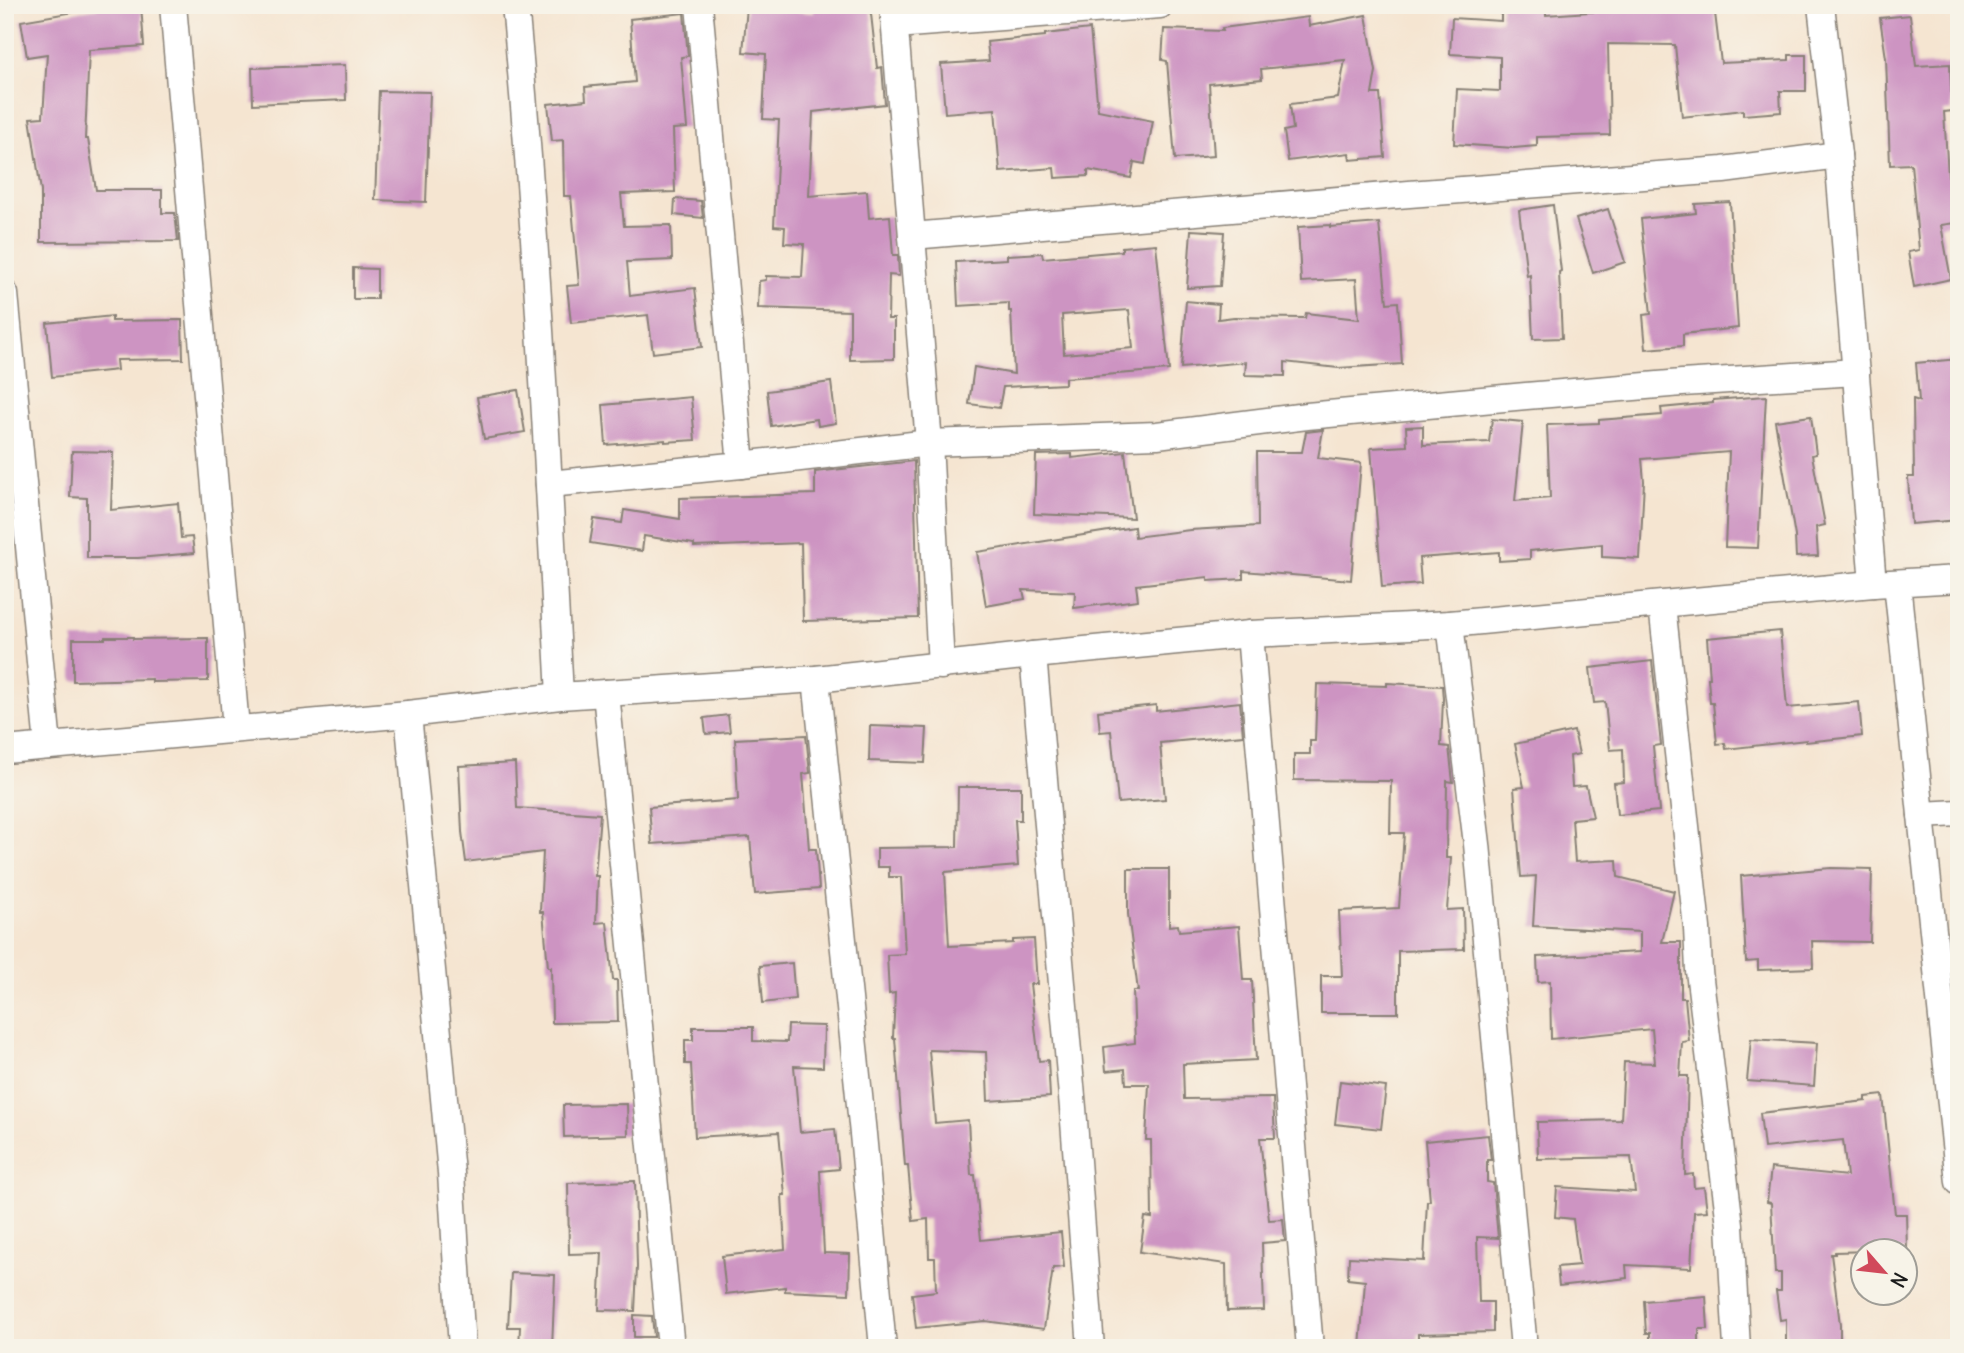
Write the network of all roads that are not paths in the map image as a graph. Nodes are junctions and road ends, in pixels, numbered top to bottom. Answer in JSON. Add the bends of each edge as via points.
{"nodes":[{"id":1,"x":173,"y":5,"type":"edge"},
{"id":2,"x":515,"y":5,"type":"edge"},
{"id":3,"x":699,"y":5,"type":"edge"},
{"id":4,"x":1160,"y":5,"type":"edge"},
{"id":5,"x":1821,"y":5,"type":"edge"},
{"id":6,"x":894,"y":15,"type":"edge"},
{"id":7,"x":1838,"y":155,"type":"junction"},
{"id":8,"x":912,"y":236,"type":"junction"},
{"id":9,"x":5,"y":294,"type":"edge"},
{"id":10,"x":1856,"y":372,"type":"junction"},
{"id":11,"x":929,"y":443,"type":"junction"},
{"id":12,"x":741,"y":465,"type":"junction"},
{"id":13,"x":549,"y":484,"type":"junction"},
{"id":14,"x":1959,"y":579,"type":"edge"},
{"id":15,"x":1885,"y":583,"type":"junction"},
{"id":16,"x":1662,"y":605,"type":"junction"},
{"id":17,"x":1450,"y":624,"type":"junction"},
{"id":18,"x":1250,"y":634,"type":"junction"},
{"id":19,"x":1033,"y":654,"type":"junction"},
{"id":20,"x":942,"y":666,"type":"junction"},
{"id":21,"x":816,"y":679,"type":"junction"},
{"id":22,"x":606,"y":693,"type":"junction"},
{"id":23,"x":560,"y":696,"type":"junction"},
{"id":24,"x":408,"y":714,"type":"junction"},
{"id":25,"x":236,"y":729,"type":"junction"},
{"id":26,"x":48,"y":746,"type":"junction"},
{"id":27,"x":5,"y":750,"type":"edge"},
{"id":28,"x":1959,"y":813,"type":"edge"},
{"id":29,"x":1921,"y":815,"type":"junction"},
{"id":30,"x":1951,"y":1027,"type":"edge"},
{"id":31,"x":1959,"y":1182,"type":"edge"},
{"id":32,"x":462,"y":1348,"type":"edge"},
{"id":33,"x":671,"y":1348,"type":"edge"},
{"id":34,"x":883,"y":1348,"type":"edge"},
{"id":35,"x":1091,"y":1348,"type":"edge"},
{"id":36,"x":1310,"y":1348,"type":"edge"},
{"id":37,"x":1524,"y":1348,"type":"edge"},
{"id":38,"x":1737,"y":1348,"type":"edge"}],
"edges":[{"from":1,"to":25,"type":"street"},
{"from":2,"to":13,"type":"street"},
{"from":3,"to":12,"type":"street"},
{"from":4,"to":6,"type":"street"},
{"from":5,"to":7,"type":"street"},
{"from":6,"to":8,"type":"street"},
{"from":7,"to":8,"type":"street","via":[[1685,174]]},
{"from":7,"to":10,"type":"street"},
{"from":8,"to":11,"type":"street"},
{"from":9,"to":26,"type":"street"},
{"from":10,"to":11,"type":"street","via":[[1472,401],[1157,435]]},
{"from":10,"to":15,"type":"street"},
{"from":11,"to":12,"type":"street"},
{"from":11,"to":20,"type":"street"},
{"from":12,"to":13,"type":"street"},
{"from":13,"to":23,"type":"street"},
{"from":14,"to":15,"type":"street"},
{"from":15,"to":16,"type":"street"},
{"from":15,"to":29,"type":"street"},
{"from":16,"to":17,"type":"street"},
{"from":16,"to":38,"type":"street","via":[[1730,1225]]},
{"from":17,"to":18,"type":"street"},
{"from":17,"to":37,"type":"street","via":[[1478,858]]},
{"from":18,"to":19,"type":"street"},
{"from":18,"to":36,"type":"street"},
{"from":19,"to":20,"type":"street"},
{"from":19,"to":35,"type":"street"},
{"from":20,"to":21,"type":"street"},
{"from":21,"to":22,"type":"street"},
{"from":21,"to":34,"type":"street"},
{"from":22,"to":23,"type":"street"},
{"from":22,"to":33,"type":"street"},
{"from":23,"to":24,"type":"street"},
{"from":24,"to":25,"type":"street"},
{"from":24,"to":32,"type":"street","via":[[451,1174]]},
{"from":25,"to":26,"type":"street"},
{"from":26,"to":27,"type":"street"},
{"from":28,"to":29,"type":"street"},
{"from":29,"to":30,"type":"street"},
{"from":30,"to":31,"type":"street"}]}
